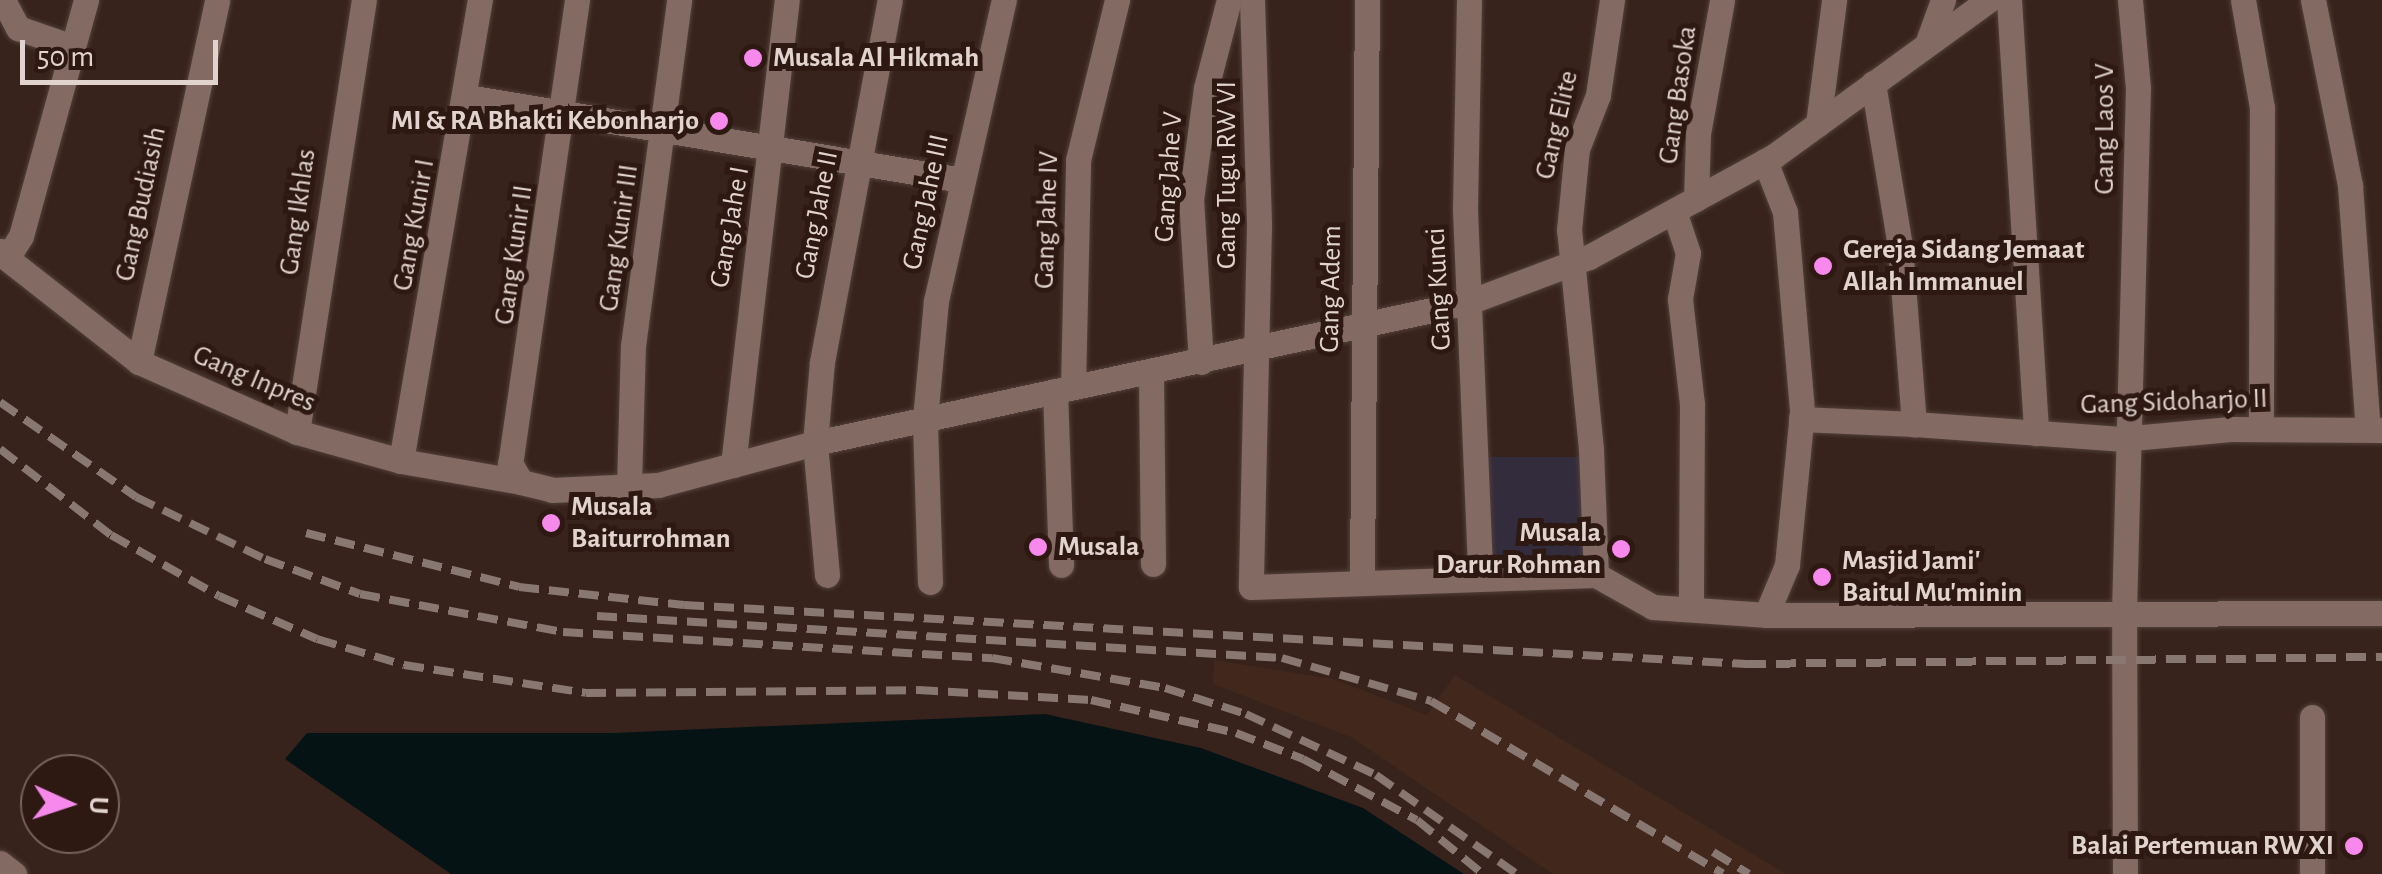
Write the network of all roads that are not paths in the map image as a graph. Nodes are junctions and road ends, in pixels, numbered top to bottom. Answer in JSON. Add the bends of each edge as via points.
{"nodes":[{"id":1,"x":3,"y":0,"type":"edge"},
{"id":2,"x":86,"y":0,"type":"edge"},
{"id":3,"x":217,"y":0,"type":"edge"},
{"id":4,"x":364,"y":0,"type":"edge"},
{"id":5,"x":480,"y":0,"type":"edge"},
{"id":6,"x":577,"y":0,"type":"edge"},
{"id":7,"x":679,"y":0,"type":"edge"},
{"id":8,"x":787,"y":0,"type":"edge"},
{"id":9,"x":890,"y":0,"type":"edge"},
{"id":10,"x":1004,"y":0,"type":"edge"},
{"id":11,"x":1117,"y":0,"type":"edge"},
{"id":12,"x":1230,"y":0,"type":"edge"},
{"id":13,"x":1252,"y":0,"type":"edge"},
{"id":14,"x":1367,"y":0,"type":"edge"},
{"id":15,"x":1469,"y":0,"type":"edge"},
{"id":16,"x":1612,"y":0,"type":"edge"},
{"id":17,"x":1722,"y":0,"type":"edge"},
{"id":18,"x":1834,"y":0,"type":"edge"},
{"id":19,"x":1943,"y":0,"type":"edge"},
{"id":20,"x":1989,"y":0,"type":"edge"},
{"id":21,"x":2010,"y":0,"type":"edge"},
{"id":22,"x":2130,"y":0,"type":"edge"},
{"id":23,"x":2244,"y":0,"type":"edge"},
{"id":24,"x":2313,"y":0,"type":"edge"},
{"id":25,"x":1927,"y":44,"type":"junction"},
{"id":26,"x":73,"y":47,"type":"junction"},
{"id":27,"x":1873,"y":83,"type":"junction"},
{"id":28,"x":468,"y":97,"type":"junction"},
{"id":29,"x":564,"y":115,"type":"junction"},
{"id":30,"x":1818,"y":124,"type":"junction"},
{"id":31,"x":664,"y":131,"type":"junction"},
{"id":32,"x":774,"y":149,"type":"junction"},
{"id":33,"x":1765,"y":161,"type":"junction"},
{"id":34,"x":859,"y":163,"type":"junction"},
{"id":35,"x":962,"y":180,"type":"junction"},
{"id":36,"x":1685,"y":205,"type":"junction"},
{"id":37,"x":0,"y":252,"type":"edge"},
{"id":38,"x":1571,"y":264,"type":"junction"},
{"id":39,"x":1469,"y":302,"type":"junction"},
{"id":40,"x":1360,"y":329,"type":"junction"},
{"id":41,"x":1254,"y":352,"type":"junction"},
{"id":42,"x":139,"y":362,"type":"junction"},
{"id":43,"x":1201,"y":362,"type":"junction"},
{"id":44,"x":1151,"y":372,"type":"junction"},
{"id":45,"x":1064,"y":389,"type":"junction"},
{"id":46,"x":925,"y":419,"type":"junction"},
{"id":47,"x":1801,"y":419,"type":"junction"},
{"id":48,"x":1914,"y":424,"type":"junction"},
{"id":49,"x":2260,"y":429,"type":"junction"},
{"id":50,"x":2375,"y":430,"type":"edge"},
{"id":51,"x":297,"y":432,"type":"junction"},
{"id":52,"x":2036,"y":432,"type":"junction"},
{"id":53,"x":2133,"y":438,"type":"junction"},
{"id":54,"x":815,"y":443,"type":"junction"},
{"id":55,"x":401,"y":461,"type":"junction"},
{"id":56,"x":733,"y":465,"type":"junction"},
{"id":57,"x":521,"y":482,"type":"junction"},
{"id":58,"x":629,"y":486,"type":"junction"},
{"id":59,"x":1153,"y":564,"type":"dead end"},
{"id":60,"x":1061,"y":565,"type":"dead end"},
{"id":61,"x":1480,"y":574,"type":"junction"},
{"id":62,"x":827,"y":575,"type":"dead end"},
{"id":63,"x":1596,"y":575,"type":"junction"},
{"id":64,"x":1362,"y":579,"type":"junction"},
{"id":65,"x":930,"y":582,"type":"dead end"},
{"id":66,"x":1691,"y":610,"type":"junction"},
{"id":67,"x":2124,"y":612,"type":"junction"},
{"id":68,"x":2382,"y":613,"type":"edge"},
{"id":69,"x":1766,"y":615,"type":"junction"},
{"id":70,"x":2312,"y":717,"type":"dead end"},
{"id":71,"x":0,"y":863,"type":"edge"},
{"id":72,"x":14,"y":874,"type":"edge"},
{"id":73,"x":2125,"y":874,"type":"edge"},
{"id":74,"x":2312,"y":874,"type":"edge"}],
"edges":[{"from":1,"to":26,"type":"street","via":[[18,28]]},
{"from":2,"to":26,"type":"street","name":"Gang Inpres"},
{"from":3,"to":42,"type":"street","name":"Gang Budiasih"},
{"from":4,"to":51,"type":"street","name":"Gang Ikhlas"},
{"from":5,"to":28,"type":"street","name":"Gang Kunir I"},
{"from":6,"to":29,"type":"street","name":"Gang Kunir II"},
{"from":7,"to":31,"type":"street","name":"Gang Kunir III"},
{"from":8,"to":32,"type":"street","name":"Gang Jahe I"},
{"from":9,"to":34,"type":"street","name":"Gang Jahe II"},
{"from":10,"to":35,"type":"street","name":"Gang Jahe III"},
{"from":11,"to":45,"type":"street","name":"Gang Jahe IV","via":[[1078,160]]},
{"from":12,"to":43,"type":"street","name":"Gang Jahe V","via":[[1206,88],[1191,200]]},
{"from":13,"to":41,"type":"street","name":"Gang Tugu RW VI","via":[[1258,38]]},
{"from":14,"to":40,"type":"street","name":"Gang Adem"},
{"from":15,"to":39,"type":"street","name":"Gang Kunci"},
{"from":16,"to":38,"type":"street","name":"Gang Elite","via":[[1598,94],[1576,149]]},
{"from":17,"to":36,"type":"street","name":"Gang Basoka"},
{"from":18,"to":30,"type":"street"},
{"from":19,"to":25,"type":"street"},
{"from":20,"to":25,"type":"street"},
{"from":21,"to":52,"type":"street"},
{"from":22,"to":53,"type":"street","name":"Gang Laos V","via":[[2138,88]]},
{"from":23,"to":49,"type":"street","via":[[2262,126]]},
{"from":24,"to":50,"type":"street","via":[[2350,186]]},
{"from":25,"to":27,"type":"street"},
{"from":26,"to":37,"type":"street","name":"Gang Inpres","via":[[20,236],[11,252]]},
{"from":27,"to":30,"type":"street"},
{"from":27,"to":48,"type":"street","via":[[1900,246]]},
{"from":28,"to":29,"type":"street"},
{"from":28,"to":55,"type":"street","name":"Gang Kunir I"},
{"from":29,"to":31,"type":"street"},
{"from":29,"to":57,"type":"street","name":"Gang Kunir II","via":[[511,442],[510,471]]},
{"from":30,"to":33,"type":"street"},
{"from":31,"to":32,"type":"street"},
{"from":31,"to":58,"type":"street","name":"Gang Kunir III","via":[[633,346]]},
{"from":32,"to":34,"type":"street"},
{"from":32,"to":56,"type":"street","name":"Gang Jahe I","via":[[746,316]]},
{"from":33,"to":36,"type":"street"},
{"from":33,"to":47,"type":"street","via":[[1785,212]]},
{"from":34,"to":35,"type":"street"},
{"from":34,"to":54,"type":"street","name":"Gang Jahe II","via":[[830,301]]},
{"from":35,"to":46,"type":"street","name":"Gang Jahe III","via":[[936,300]]},
{"from":36,"to":38,"type":"street"},
{"from":36,"to":66,"type":"street","name":"Gang Basoka","via":[[1688,258],[1680,299],[1692,404]]},
{"from":37,"to":42,"type":"street","name":"Gang Inpres"},
{"from":38,"to":39,"type":"street"},
{"from":38,"to":63,"type":"street","name":"Gang Elite","via":[[1592,449]]},
{"from":39,"to":40,"type":"street"},
{"from":39,"to":61,"type":"street","name":"Gang Kunci"},
{"from":40,"to":41,"type":"street"},
{"from":40,"to":64,"type":"street","name":"Gang Adem"},
{"from":41,"to":43,"type":"street"},
{"from":41,"to":64,"type":"street","name":"Gang Tugu RW VI","via":[[1251,587]]},
{"from":42,"to":51,"type":"street","name":"Gang Inpres"},
{"from":43,"to":44,"type":"street"},
{"from":44,"to":45,"type":"street"},
{"from":44,"to":59,"type":"street"},
{"from":45,"to":46,"type":"street"},
{"from":45,"to":60,"type":"street","name":"Gang Jahe IV"},
{"from":46,"to":54,"type":"street"},
{"from":46,"to":65,"type":"street","name":"Gang Jahe III"},
{"from":47,"to":48,"type":"street","name":"Gang Sidoharjo II"},
{"from":47,"to":69,"type":"street","via":[[1787,565]]},
{"from":48,"to":52,"type":"street","name":"Gang Sidoharjo II"},
{"from":49,"to":50,"type":"street","name":"Gang Sidoharjo II"},
{"from":49,"to":53,"type":"street","name":"Gang Sidoharjo II"},
{"from":51,"to":55,"type":"street","name":"Gang Inpres"},
{"from":52,"to":53,"type":"street","name":"Gang Sidoharjo II"},
{"from":53,"to":67,"type":"street","name":"Gang Laos V"},
{"from":54,"to":56,"type":"street"},
{"from":54,"to":62,"type":"street","name":"Gang Jahe II"},
{"from":55,"to":57,"type":"street","name":"Gang Inpres"},
{"from":56,"to":58,"type":"street"},
{"from":57,"to":58,"type":"street","via":[[552,490]]},
{"from":61,"to":63,"type":"street"},
{"from":61,"to":64,"type":"street"},
{"from":63,"to":66,"type":"street","via":[[1653,607]]},
{"from":66,"to":69,"type":"street"},
{"from":67,"to":68,"type":"street"},
{"from":67,"to":69,"type":"street"},
{"from":67,"to":73,"type":"street","name":"Gang Laos V"},
{"from":70,"to":74,"type":"street"},
{"from":71,"to":72,"type":"street"}]}
